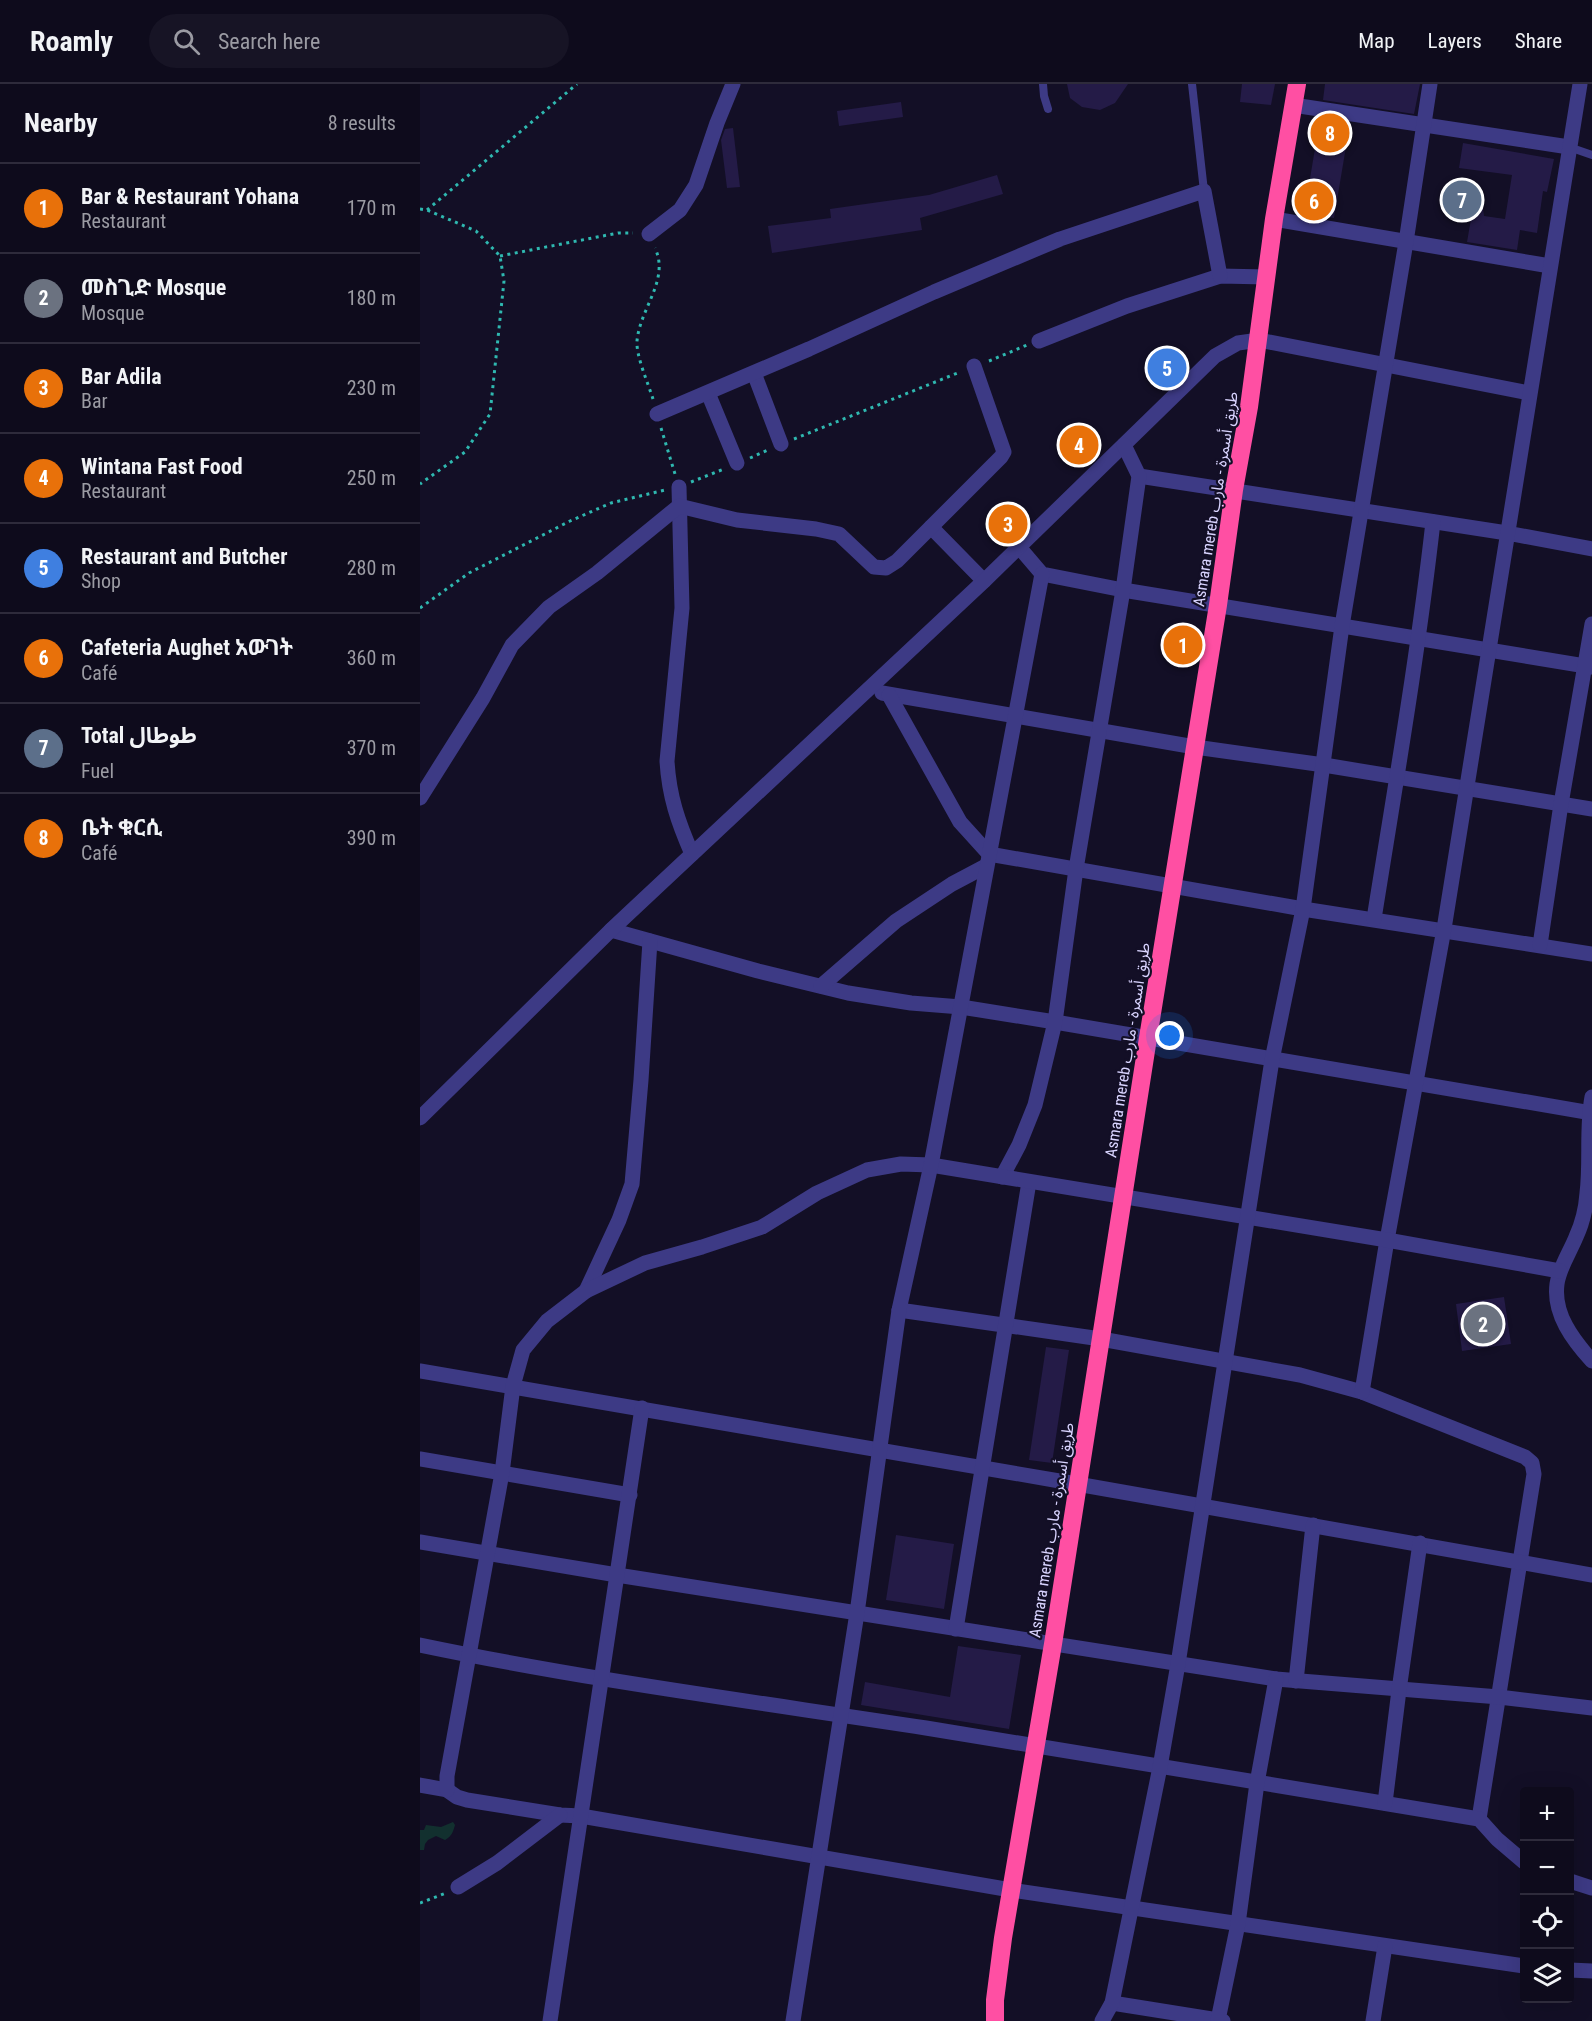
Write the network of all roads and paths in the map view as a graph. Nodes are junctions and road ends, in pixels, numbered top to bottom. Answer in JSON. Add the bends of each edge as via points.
{"nodes":[{"id":1,"x":577,"y":84,"type":"edge"},
{"id":2,"x":733,"y":84,"type":"edge"},
{"id":3,"x":1043,"y":84,"type":"edge"},
{"id":4,"x":1192,"y":84,"type":"edge"},
{"id":5,"x":1297,"y":84,"type":"edge"},
{"id":6,"x":1430,"y":84,"type":"edge"},
{"id":7,"x":1580,"y":84,"type":"edge"},
{"id":8,"x":1293,"y":105,"type":"junction"},
{"id":9,"x":1048,"y":109,"type":"dead end"},
{"id":10,"x":1425,"y":125,"type":"junction"},
{"id":11,"x":1569,"y":147,"type":"junction"},
{"id":12,"x":1592,"y":155,"type":"edge"},
{"id":13,"x":1204,"y":191,"type":"junction"},
{"id":14,"x":420,"y":209,"type":"edge"},
{"id":15,"x":427,"y":210,"type":"junction"},
{"id":16,"x":1274,"y":219,"type":"junction"},
{"id":17,"x":649,"y":234,"type":"junction"},
{"id":18,"x":1406,"y":242,"type":"junction"},
{"id":19,"x":500,"y":256,"type":"junction"},
{"id":20,"x":1550,"y":266,"type":"junction"},
{"id":21,"x":1220,"y":276,"type":"junction"},
{"id":22,"x":1267,"y":277,"type":"junction"},
{"id":23,"x":1259,"y":340,"type":"junction"},
{"id":24,"x":1039,"y":341,"type":"dead end"},
{"id":25,"x":1384,"y":365,"type":"junction"},
{"id":26,"x":974,"y":366,"type":"dead end"},
{"id":27,"x":754,"y":373,"type":"junction"},
{"id":28,"x":708,"y":393,"type":"junction"},
{"id":29,"x":1529,"y":393,"type":"junction"},
{"id":30,"x":657,"y":414,"type":"junction"},
{"id":31,"x":781,"y":444,"type":"dead end"},
{"id":32,"x":1124,"y":446,"type":"junction"},
{"id":33,"x":737,"y":463,"type":"dead end"},
{"id":34,"x":1139,"y":476,"type":"junction"},
{"id":35,"x":420,"y":484,"type":"edge"},
{"id":36,"x":679,"y":487,"type":"joint"},
{"id":37,"x":1234,"y":490,"type":"junction"},
{"id":38,"x":679,"y":506,"type":"junction"},
{"id":39,"x":1360,"y":510,"type":"junction"},
{"id":40,"x":1433,"y":522,"type":"junction"},
{"id":41,"x":931,"y":527,"type":"junction"},
{"id":42,"x":1507,"y":533,"type":"junction"},
{"id":43,"x":1019,"y":547,"type":"junction"},
{"id":44,"x":1592,"y":549,"type":"edge"},
{"id":45,"x":1042,"y":574,"type":"junction"},
{"id":46,"x":984,"y":581,"type":"junction"},
{"id":47,"x":1123,"y":590,"type":"junction"},
{"id":48,"x":1218,"y":605,"type":"junction"},
{"id":49,"x":1592,"y":624,"type":"edge"},
{"id":50,"x":1342,"y":626,"type":"junction"},
{"id":51,"x":1417,"y":638,"type":"junction"},
{"id":52,"x":1489,"y":649,"type":"junction"},
{"id":53,"x":1588,"y":666,"type":"edge"},
{"id":54,"x":868,"y":689,"type":"junction"},
{"id":55,"x":889,"y":694,"type":"junction"},
{"id":56,"x":1014,"y":716,"type":"junction"},
{"id":57,"x":1100,"y":730,"type":"junction"},
{"id":58,"x":1195,"y":747,"type":"junction"},
{"id":59,"x":1324,"y":765,"type":"junction"},
{"id":60,"x":1397,"y":777,"type":"junction"},
{"id":61,"x":1467,"y":788,"type":"junction"},
{"id":62,"x":420,"y":798,"type":"edge"},
{"id":63,"x":1561,"y":804,"type":"junction"},
{"id":64,"x":1592,"y":809,"type":"edge"},
{"id":65,"x":692,"y":854,"type":"junction"},
{"id":66,"x":988,"y":860,"type":"junction"},
{"id":67,"x":1076,"y":869,"type":"junction"},
{"id":68,"x":1172,"y":885,"type":"junction"},
{"id":69,"x":1303,"y":909,"type":"junction"},
{"id":70,"x":1374,"y":919,"type":"junction"},
{"id":71,"x":1444,"y":929,"type":"junction"},
{"id":72,"x":611,"y":930,"type":"junction"},
{"id":73,"x":650,"y":941,"type":"junction"},
{"id":74,"x":1540,"y":945,"type":"junction"},
{"id":75,"x":1592,"y":954,"type":"edge"},
{"id":76,"x":821,"y":986,"type":"junction"},
{"id":77,"x":961,"y":1007,"type":"junction"},
{"id":78,"x":1055,"y":1022,"type":"junction"},
{"id":79,"x":1148,"y":1038,"type":"junction"},
{"id":80,"x":1272,"y":1059,"type":"junction"},
{"id":81,"x":1417,"y":1084,"type":"junction"},
{"id":82,"x":1592,"y":1097,"type":"edge"},
{"id":83,"x":1590,"y":1113,"type":"edge"},
{"id":84,"x":420,"y":1118,"type":"edge"},
{"id":85,"x":931,"y":1165,"type":"junction"},
{"id":86,"x":1002,"y":1177,"type":"junction"},
{"id":87,"x":1029,"y":1182,"type":"junction"},
{"id":88,"x":1590,"y":1195,"type":"edge"},
{"id":89,"x":1123,"y":1197,"type":"junction"},
{"id":90,"x":1247,"y":1217,"type":"junction"},
{"id":91,"x":1387,"y":1240,"type":"junction"},
{"id":92,"x":1560,"y":1271,"type":"junction"},
{"id":93,"x":586,"y":1291,"type":"junction"},
{"id":94,"x":899,"y":1310,"type":"junction"},
{"id":95,"x":1005,"y":1326,"type":"junction"},
{"id":96,"x":1101,"y":1340,"type":"junction"},
{"id":97,"x":1592,"y":1361,"type":"edge"},
{"id":98,"x":1225,"y":1363,"type":"junction"},
{"id":99,"x":420,"y":1371,"type":"edge"},
{"id":100,"x":513,"y":1386,"type":"junction"},
{"id":101,"x":1362,"y":1392,"type":"junction"},
{"id":102,"x":642,"y":1408,"type":"junction"},
{"id":103,"x":880,"y":1451,"type":"junction"},
{"id":104,"x":420,"y":1459,"type":"edge"},
{"id":105,"x":984,"y":1469,"type":"junction"},
{"id":106,"x":502,"y":1473,"type":"junction"},
{"id":107,"x":1077,"y":1484,"type":"junction"},
{"id":108,"x":630,"y":1495,"type":"junction"},
{"id":109,"x":1202,"y":1506,"type":"junction"},
{"id":110,"x":1313,"y":1526,"type":"junction"},
{"id":111,"x":420,"y":1542,"type":"edge"},
{"id":112,"x":1420,"y":1544,"type":"junction"},
{"id":113,"x":487,"y":1553,"type":"junction"},
{"id":114,"x":1520,"y":1561,"type":"junction"},
{"id":115,"x":617,"y":1575,"type":"junction"},
{"id":116,"x":1592,"y":1575,"type":"edge"},
{"id":117,"x":857,"y":1613,"type":"junction"},
{"id":118,"x":956,"y":1629,"type":"junction"},
{"id":119,"x":1053,"y":1644,"type":"junction"},
{"id":120,"x":420,"y":1645,"type":"edge"},
{"id":121,"x":470,"y":1655,"type":"junction"},
{"id":122,"x":1178,"y":1664,"type":"junction"},
{"id":123,"x":601,"y":1677,"type":"junction"},
{"id":124,"x":1276,"y":1679,"type":"junction"},
{"id":125,"x":1296,"y":1681,"type":"junction"},
{"id":126,"x":1399,"y":1690,"type":"junction"},
{"id":127,"x":1499,"y":1697,"type":"junction"},
{"id":128,"x":1592,"y":1708,"type":"edge"},
{"id":129,"x":840,"y":1715,"type":"junction"},
{"id":130,"x":1035,"y":1745,"type":"junction"},
{"id":131,"x":1160,"y":1767,"type":"junction"},
{"id":132,"x":1257,"y":1783,"type":"junction"},
{"id":133,"x":420,"y":1785,"type":"edge"},
{"id":134,"x":447,"y":1790,"type":"junction"},
{"id":135,"x":1385,"y":1803,"type":"junction"},
{"id":136,"x":560,"y":1815,"type":"junction"},
{"id":137,"x":581,"y":1816,"type":"junction"},
{"id":138,"x":1479,"y":1819,"type":"junction"},
{"id":139,"x":818,"y":1856,"type":"junction"},
{"id":140,"x":1520,"y":1859,"type":"edge"},
{"id":141,"x":1574,"y":1883,"type":"edge"},
{"id":142,"x":458,"y":1887,"type":"joint"},
{"id":143,"x":1592,"y":1888,"type":"edge"},
{"id":144,"x":1011,"y":1890,"type":"junction"},
{"id":145,"x":420,"y":1903,"type":"edge"},
{"id":146,"x":1131,"y":1908,"type":"junction"},
{"id":147,"x":1238,"y":1924,"type":"junction"},
{"id":148,"x":1385,"y":1946,"type":"junction"},
{"id":149,"x":1520,"y":1965,"type":"edge"},
{"id":150,"x":1574,"y":1971,"type":"edge"},
{"id":151,"x":1592,"y":1971,"type":"edge"},
{"id":152,"x":1112,"y":2003,"type":"junction"},
{"id":153,"x":1218,"y":2020,"type":"edge"},
{"id":154,"x":550,"y":2021,"type":"edge"},
{"id":155,"x":793,"y":2021,"type":"edge"},
{"id":156,"x":995,"y":2021,"type":"edge"},
{"id":157,"x":1102,"y":2021,"type":"edge"},
{"id":158,"x":1223,"y":2021,"type":"edge"},
{"id":159,"x":1373,"y":2021,"type":"edge"}],
"edges":[{"from":1,"to":15,"type":"path"},
{"from":2,"to":17,"type":"street","via":[[696,185],[680,210]]},
{"from":3,"to":9,"type":"lane"},
{"from":4,"to":13,"type":"lane"},
{"from":5,"to":8,"type":"highway","name":"Asmara mereb طريق أسمرة - مارب"},
{"from":6,"to":10,"type":"street"},
{"from":7,"to":11,"type":"street"},
{"from":8,"to":10,"type":"street"},
{"from":8,"to":16,"type":"highway","name":"Asmara mereb طريق أسمرة - مارب"},
{"from":10,"to":11,"type":"street"},
{"from":10,"to":18,"type":"street"},
{"from":11,"to":12,"type":"lane"},
{"from":11,"to":20,"type":"street"},
{"from":13,"to":21,"type":"street"},
{"from":13,"to":27,"type":"street","via":[[1060,239]]},
{"from":14,"to":15,"type":"path"},
{"from":15,"to":19,"type":"path","via":[[476,231]]},
{"from":16,"to":18,"type":"street"},
{"from":16,"to":22,"type":"highway","name":"Asmara mereb طريق أسمرة - مارب"},
{"from":17,"to":19,"type":"path","via":[[618,232]]},
{"from":17,"to":30,"type":"path","via":[[660,257],[659,277],[637,344]]},
{"from":18,"to":20,"type":"street"},
{"from":18,"to":25,"type":"street"},
{"from":19,"to":35,"type":"path","via":[[504,281],[490,414],[465,452]]},
{"from":20,"to":29,"type":"street"},
{"from":21,"to":22,"type":"street"},
{"from":21,"to":24,"type":"street","via":[[1127,306]]},
{"from":22,"to":23,"type":"highway","name":"Asmara mereb طريق أسمرة - مارب"},
{"from":23,"to":25,"type":"street"},
{"from":23,"to":32,"type":"street","via":[[1238,343],[1215,356]]},
{"from":23,"to":37,"type":"highway","name":"Asmara mereb طريق أسمرة - مارب"},
{"from":25,"to":29,"type":"street"},
{"from":25,"to":39,"type":"street"},
{"from":26,"to":41,"type":"street","via":[[1004,452]]},
{"from":27,"to":28,"type":"street"},
{"from":27,"to":31,"type":"street"},
{"from":28,"to":30,"type":"street"},
{"from":28,"to":33,"type":"street"},
{"from":29,"to":42,"type":"street"},
{"from":30,"to":36,"type":"path"},
{"from":32,"to":34,"type":"street"},
{"from":32,"to":43,"type":"street"},
{"from":34,"to":37,"type":"street"},
{"from":34,"to":47,"type":"street"},
{"from":36,"to":38,"type":"street"},
{"from":37,"to":39,"type":"street"},
{"from":37,"to":48,"type":"highway","name":"Asmara mereb طريق أسمرة - مارب"},
{"from":38,"to":41,"type":"street","via":[[737,520],[838,534],[873,567],[886,568],[897,561]]},
{"from":38,"to":62,"type":"street","via":[[549,607],[512,645]]},
{"from":38,"to":65,"type":"street","via":[[682,608],[667,761],[675,812]]},
{"from":39,"to":40,"type":"street"},
{"from":39,"to":50,"type":"street"},
{"from":40,"to":42,"type":"street"},
{"from":40,"to":51,"type":"street"},
{"from":41,"to":46,"type":"street"},
{"from":42,"to":44,"type":"street"},
{"from":42,"to":52,"type":"street"},
{"from":43,"to":45,"type":"street"},
{"from":43,"to":46,"type":"street"},
{"from":45,"to":47,"type":"street"},
{"from":45,"to":56,"type":"street"},
{"from":46,"to":54,"type":"street"},
{"from":47,"to":48,"type":"street"},
{"from":47,"to":57,"type":"street"},
{"from":48,"to":50,"type":"street"},
{"from":48,"to":58,"type":"highway","name":"Asmara mereb طريق أسمرة - مارب"},
{"from":49,"to":53,"type":"street"},
{"from":50,"to":51,"type":"street"},
{"from":50,"to":59,"type":"street"},
{"from":51,"to":52,"type":"street"},
{"from":51,"to":60,"type":"street"},
{"from":52,"to":53,"type":"street"},
{"from":52,"to":61,"type":"street"},
{"from":53,"to":63,"type":"street"},
{"from":54,"to":55,"type":"street"},
{"from":54,"to":65,"type":"street"},
{"from":55,"to":56,"type":"street"},
{"from":55,"to":66,"type":"street","via":[[960,822]]},
{"from":56,"to":57,"type":"street"},
{"from":56,"to":66,"type":"street"},
{"from":57,"to":58,"type":"street"},
{"from":57,"to":67,"type":"street"},
{"from":58,"to":59,"type":"street"},
{"from":58,"to":68,"type":"highway","name":"Asmara mereb طريق أسمرة - مارب"},
{"from":59,"to":60,"type":"street"},
{"from":59,"to":69,"type":"street"},
{"from":60,"to":61,"type":"street"},
{"from":60,"to":70,"type":"street"},
{"from":61,"to":63,"type":"street"},
{"from":61,"to":71,"type":"street"},
{"from":63,"to":64,"type":"street"},
{"from":63,"to":74,"type":"street"},
{"from":65,"to":72,"type":"street"},
{"from":66,"to":67,"type":"street"},
{"from":66,"to":76,"type":"street","via":[[896,921]]},
{"from":66,"to":77,"type":"street"},
{"from":67,"to":68,"type":"street"},
{"from":67,"to":78,"type":"street"},
{"from":68,"to":69,"type":"street"},
{"from":68,"to":79,"type":"highway","name":"Asmara mereb طريق أسمرة - مارب"},
{"from":69,"to":70,"type":"street"},
{"from":69,"to":80,"type":"street"},
{"from":70,"to":71,"type":"street"},
{"from":71,"to":74,"type":"street"},
{"from":71,"to":81,"type":"street"},
{"from":72,"to":73,"type":"street"},
{"from":72,"to":84,"type":"street"},
{"from":73,"to":76,"type":"street"},
{"from":73,"to":93,"type":"street","via":[[632,1184]]},
{"from":74,"to":75,"type":"street"},
{"from":76,"to":77,"type":"street","via":[[911,1003]]},
{"from":77,"to":78,"type":"street"},
{"from":77,"to":85,"type":"street"},
{"from":78,"to":79,"type":"street"},
{"from":78,"to":86,"type":"street","via":[[1035,1105]]},
{"from":79,"to":80,"type":"street"},
{"from":79,"to":89,"type":"highway","name":"Asmara mereb طريق أسمرة - مارب"},
{"from":80,"to":81,"type":"street"},
{"from":80,"to":90,"type":"street"},
{"from":81,"to":83,"type":"street"},
{"from":81,"to":91,"type":"street"},
{"from":82,"to":83,"type":"street"},
{"from":83,"to":88,"type":"street"},
{"from":85,"to":86,"type":"street"},
{"from":85,"to":93,"type":"street","via":[[901,1164],[867,1170],[818,1193],[762,1227],[645,1263]]},
{"from":85,"to":94,"type":"street"},
{"from":86,"to":87,"type":"street"},
{"from":87,"to":89,"type":"street"},
{"from":87,"to":95,"type":"street"},
{"from":88,"to":92,"type":"street"},
{"from":89,"to":90,"type":"street"},
{"from":89,"to":96,"type":"highway","name":"Asmara mereb طريق أسمرة - مارب"},
{"from":90,"to":91,"type":"street"},
{"from":90,"to":98,"type":"street"},
{"from":91,"to":92,"type":"street"},
{"from":91,"to":101,"type":"street"},
{"from":92,"to":97,"type":"street","via":[[1557,1305],[1567,1329]]},
{"from":93,"to":100,"type":"street","via":[[546,1321],[523,1350]]},
{"from":94,"to":95,"type":"street"},
{"from":94,"to":103,"type":"street"},
{"from":95,"to":96,"type":"street"},
{"from":95,"to":105,"type":"street"},
{"from":96,"to":98,"type":"street"},
{"from":96,"to":107,"type":"highway","name":"Asmara mereb طريق أسمرة - مارب"},
{"from":98,"to":101,"type":"street","via":[[1300,1375]]},
{"from":98,"to":109,"type":"street"},
{"from":99,"to":100,"type":"street"},
{"from":100,"to":102,"type":"street"},
{"from":100,"to":106,"type":"street"},
{"from":101,"to":114,"type":"street","via":[[1532,1463],[1534,1474]]},
{"from":102,"to":103,"type":"street"},
{"from":102,"to":108,"type":"street"},
{"from":103,"to":105,"type":"street"},
{"from":103,"to":117,"type":"street"},
{"from":104,"to":106,"type":"street"},
{"from":105,"to":107,"type":"street"},
{"from":105,"to":118,"type":"street"},
{"from":106,"to":108,"type":"street"},
{"from":106,"to":113,"type":"street"},
{"from":107,"to":109,"type":"street"},
{"from":107,"to":119,"type":"highway","name":"Asmara mereb طريق أسمرة - مارب"},
{"from":108,"to":115,"type":"street"},
{"from":109,"to":110,"type":"street"},
{"from":109,"to":122,"type":"street"},
{"from":110,"to":112,"type":"street"},
{"from":110,"to":125,"type":"street"},
{"from":111,"to":113,"type":"street"},
{"from":112,"to":114,"type":"street"},
{"from":112,"to":126,"type":"street"},
{"from":113,"to":115,"type":"street"},
{"from":113,"to":121,"type":"street"},
{"from":114,"to":116,"type":"street"},
{"from":114,"to":127,"type":"street"},
{"from":115,"to":117,"type":"street"},
{"from":115,"to":123,"type":"street"},
{"from":117,"to":118,"type":"street"},
{"from":117,"to":129,"type":"street"},
{"from":118,"to":119,"type":"street"},
{"from":119,"to":122,"type":"street"},
{"from":119,"to":130,"type":"highway","name":"Asmara mereb طريق أسمرة - مارب"},
{"from":120,"to":121,"type":"street"},
{"from":121,"to":123,"type":"street"},
{"from":121,"to":134,"type":"street"},
{"from":122,"to":124,"type":"street"},
{"from":122,"to":131,"type":"street"},
{"from":123,"to":129,"type":"street"},
{"from":123,"to":137,"type":"street"},
{"from":124,"to":125,"type":"street"},
{"from":124,"to":132,"type":"street"},
{"from":125,"to":126,"type":"street"},
{"from":126,"to":127,"type":"street"},
{"from":126,"to":135,"type":"street"},
{"from":127,"to":128,"type":"street"},
{"from":127,"to":138,"type":"street"},
{"from":129,"to":130,"type":"street"},
{"from":129,"to":139,"type":"street"},
{"from":130,"to":131,"type":"street"},
{"from":130,"to":144,"type":"highway","name":"Asmara mereb طريق أسمرة - مارب"},
{"from":131,"to":132,"type":"street"},
{"from":131,"to":146,"type":"street"},
{"from":132,"to":135,"type":"street"},
{"from":132,"to":147,"type":"street"},
{"from":133,"to":134,"type":"street"},
{"from":134,"to":136,"type":"street","via":[[467,1800]]},
{"from":135,"to":138,"type":"street"},
{"from":136,"to":137,"type":"street"},
{"from":136,"to":142,"type":"street"},
{"from":137,"to":139,"type":"street"},
{"from":137,"to":154,"type":"street"},
{"from":138,"to":140,"type":"street"},
{"from":139,"to":144,"type":"street"},
{"from":139,"to":155,"type":"street"},
{"from":141,"to":143,"type":"street"},
{"from":142,"to":145,"type":"path"},
{"from":144,"to":146,"type":"street"},
{"from":144,"to":156,"type":"highway","name":"Asmara mereb طريق أسمرة - مارب"},
{"from":146,"to":147,"type":"street"},
{"from":146,"to":152,"type":"street"},
{"from":147,"to":148,"type":"street"},
{"from":147,"to":153,"type":"street"},
{"from":148,"to":149,"type":"street"},
{"from":148,"to":159,"type":"street"},
{"from":150,"to":151,"type":"street"},
{"from":152,"to":153,"type":"street"},
{"from":152,"to":157,"type":"street"},
{"from":153,"to":158,"type":"street"}]}
